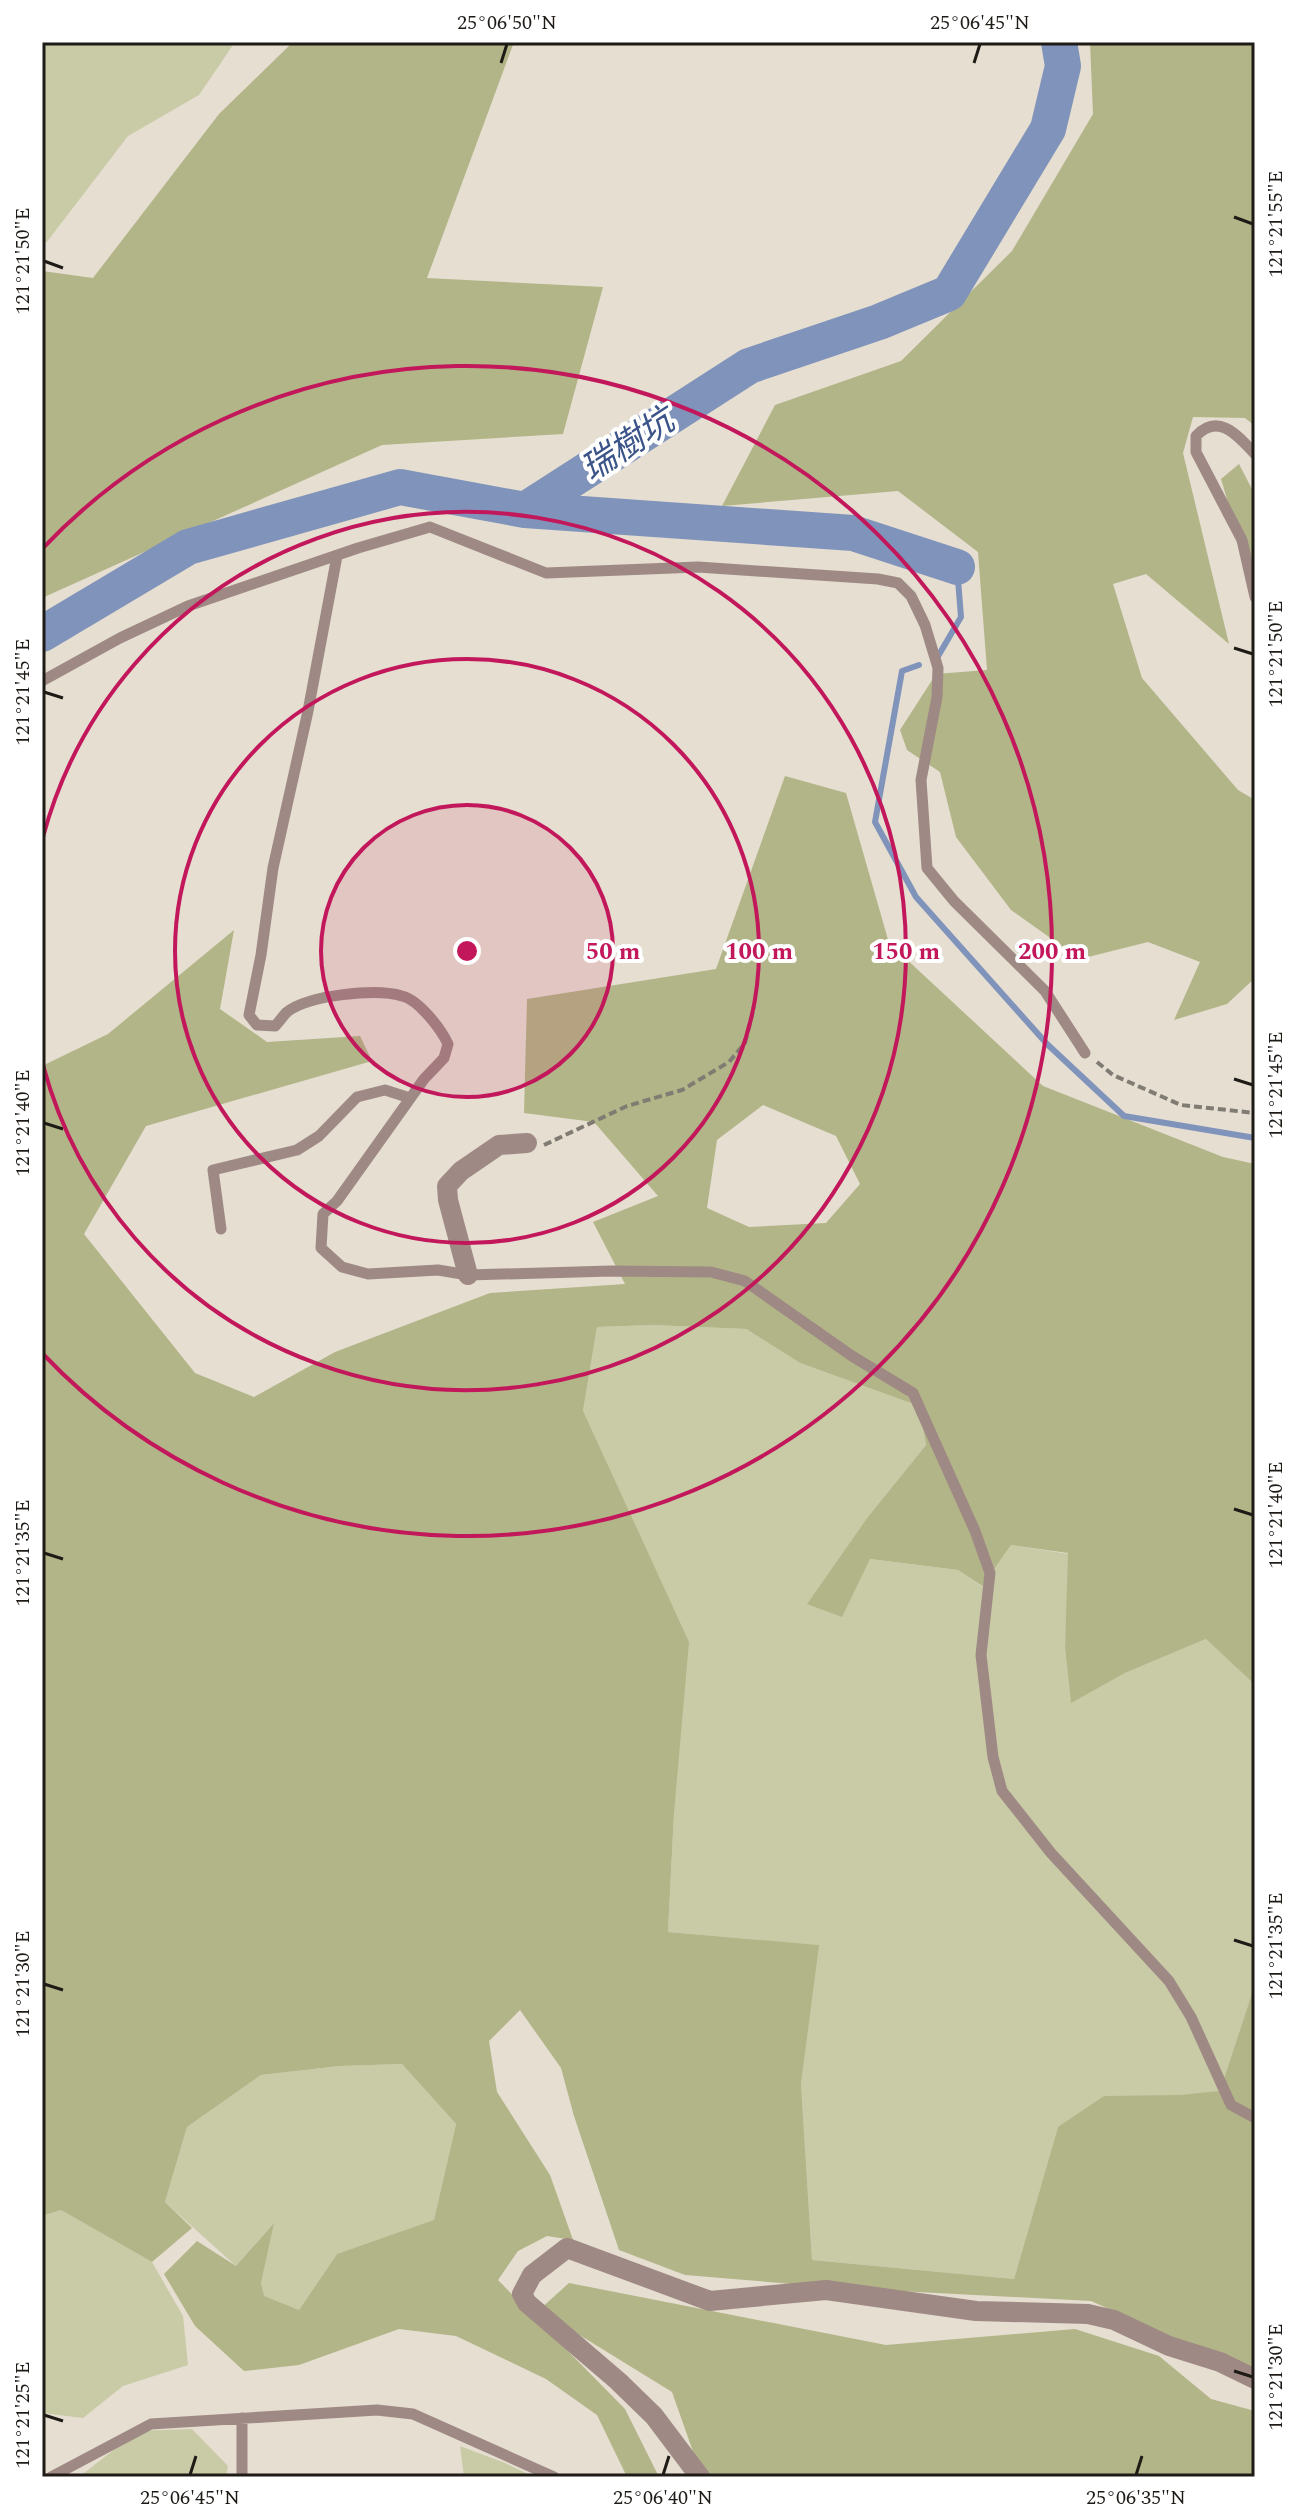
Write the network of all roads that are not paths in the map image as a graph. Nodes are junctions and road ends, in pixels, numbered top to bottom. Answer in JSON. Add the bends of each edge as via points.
{"nodes":[{"id":1,"x":1255,"y":454,"type":"edge"},
{"id":2,"x":337,"y":556,"type":"junction"},
{"id":3,"x":1255,"y":597,"type":"edge"},
{"id":4,"x":42,"y":681,"type":"edge"},
{"id":5,"x":1085,"y":1053,"type":"road end"},
{"id":6,"x":410,"y":1098,"type":"junction"},
{"id":7,"x":527,"y":1143,"type":"road end"},
{"id":8,"x":221,"y":1229,"type":"dead end"},
{"id":9,"x":468,"y":1275,"type":"junction"},
{"id":10,"x":1255,"y":2118,"type":"edge"},
{"id":11,"x":1255,"y":2379,"type":"edge"},
{"id":12,"x":242,"y":2418,"type":"junction"},
{"id":13,"x":51,"y":2477,"type":"edge"},
{"id":14,"x":242,"y":2477,"type":"edge"},
{"id":15,"x":554,"y":2477,"type":"edge"},
{"id":16,"x":700,"y":2477,"type":"edge"}],
"edges":[{"from":1,"to":3,"type":"lane","via":[[1219,425],[1204,427],[1196,436],[1196,452],[1242,540]]},
{"from":2,"to":4,"type":"lane","via":[[188,606]]},
{"from":2,"to":5,"type":"lane","via":[[430,527],[546,573],[698,567],[898,583],[921,615],[938,668],[921,780],[927,868],[1045,991]]},
{"from":2,"to":6,"type":"lane","via":[[273,868],[249,1015],[257,1025],[275,1026],[289,1011],[318,1000],[375,992],[405,996],[440,1027],[448,1044],[444,1058]]},
{"from":6,"to":8,"type":"lane","via":[[385,1090],[357,1097],[319,1136],[297,1150],[213,1170]]},
{"from":6,"to":9,"type":"lane","via":[[323,1214],[321,1248],[342,1267],[368,1274],[438,1270]]},
{"from":7,"to":9,"type":"street","via":[[499,1145],[447,1186]]},
{"from":9,"to":10,"type":"lane","via":[[711,1272],[745,1281],[913,1393],[990,1573],[981,1655],[1002,1791],[1051,1853],[1169,1981],[1231,2105]]},
{"from":11,"to":16,"type":"street","via":[[1088,2314],[976,2311],[826,2290],[710,2301],[567,2248],[532,2275],[522,2294],[527,2303],[654,2416]]},
{"from":12,"to":13,"type":"lane","via":[[151,2424]]},
{"from":12,"to":14,"type":"lane"},
{"from":12,"to":15,"type":"lane","via":[[377,2410],[413,2414]]}]}
